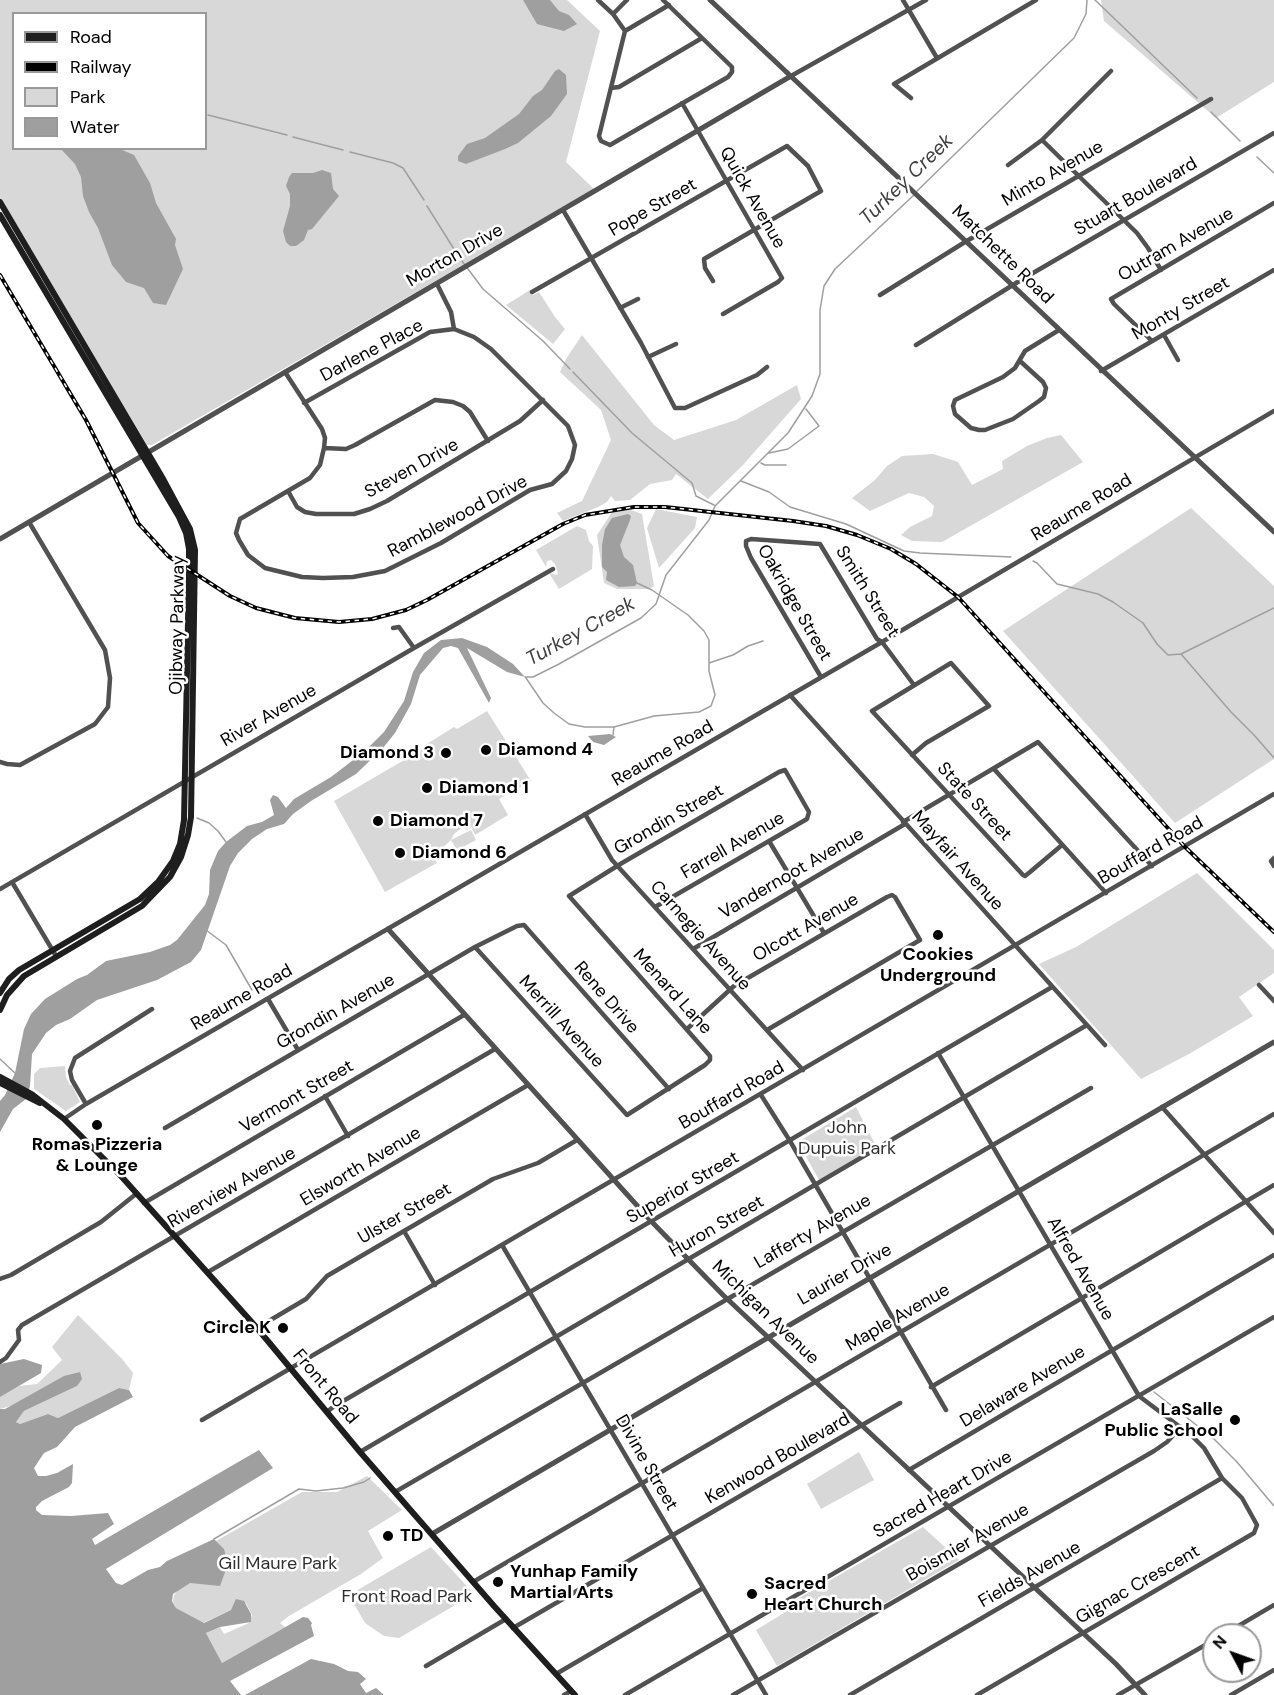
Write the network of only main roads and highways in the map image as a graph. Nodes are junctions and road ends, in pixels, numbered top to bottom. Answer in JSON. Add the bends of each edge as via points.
{"nodes":[{"id":1,"x":0,"y":202,"type":"edge"},
{"id":2,"x":0,"y":215,"type":"edge"},
{"id":3,"x":145,"y":454,"type":"junction"},
{"id":4,"x":54,"y":953,"type":"junction"},
{"id":5,"x":0,"y":993,"type":"edge"},
{"id":6,"x":0,"y":1010,"type":"edge"},
{"id":7,"x":2,"y":1081,"type":"edge"},
{"id":8,"x":573,"y":1693,"type":"edge"}],
"edges":[{"from":1,"to":3,"type":"main road","name":"Ojibway Parkway"},
{"from":2,"to":3,"type":"main road","name":"Ojibway Parkway"},
{"from":3,"to":4,"type":"main road","name":"Ojibway Parkway","via":[[179,517],[189,549],[188,779],[180,844],[158,882],[140,899]]},
{"from":4,"to":5,"type":"main road","name":"Ojibway Parkway","via":[[19,970]]},
{"from":4,"to":6,"type":"main road","name":"Ojibway Parkway","via":[[15,984]]},
{"from":7,"to":8,"type":"main road","name":"Front Road","via":[[64,1119],[99,1152]]}]}
